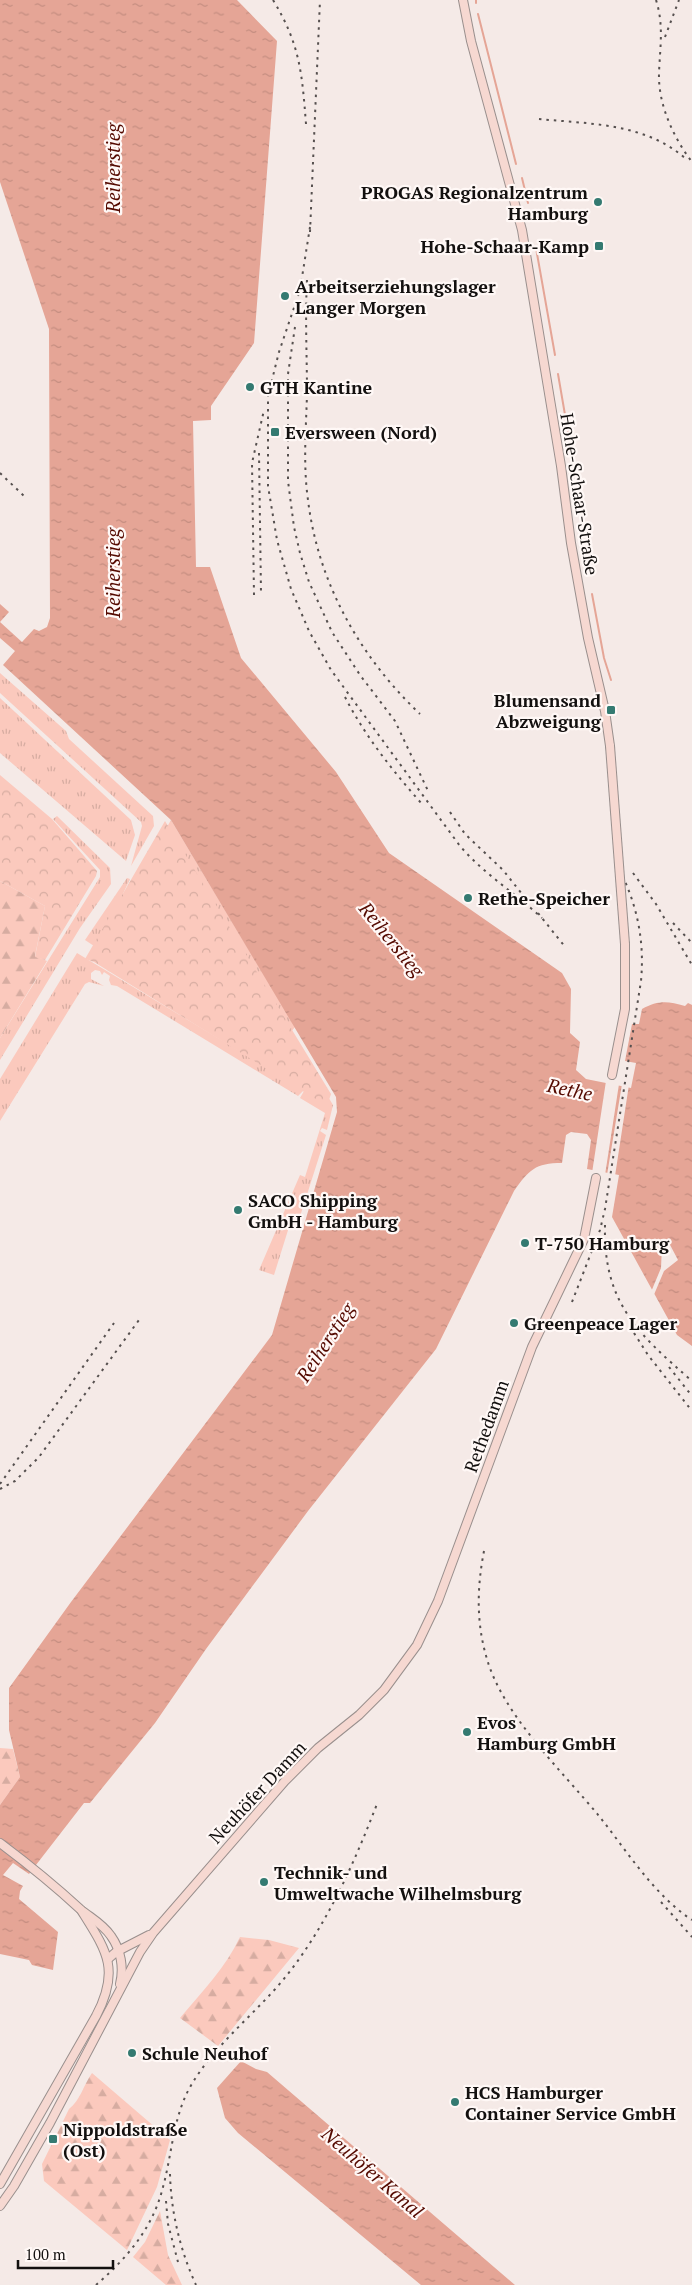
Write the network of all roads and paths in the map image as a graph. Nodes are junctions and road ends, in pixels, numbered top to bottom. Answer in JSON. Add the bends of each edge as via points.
{"nodes":[{"id":1,"x":463,"y":0,"type":"edge"},
{"id":2,"x":612,"y":1075,"type":"dead end"},
{"id":3,"x":596,"y":1178,"type":"dead end"},
{"id":4,"x":393,"y":1680,"type":"joint"},
{"id":5,"x":0,"y":1843,"type":"edge"},
{"id":6,"x":81,"y":1910,"type":"junction"},
{"id":7,"x":153,"y":1933,"type":"junction"},
{"id":8,"x":118,"y":1951,"type":"junction"},
{"id":9,"x":140,"y":1952,"type":"junction"},
{"id":10,"x":108,"y":1959,"type":"junction"},
{"id":11,"x":121,"y":1959,"type":"junction"},
{"id":12,"x":116,"y":1998,"type":"junction"},
{"id":13,"x":0,"y":2184,"type":"edge"},
{"id":14,"x":0,"y":2206,"type":"edge"}],
"edges":[{"from":1,"to":2,"type":"main road","name":"Hohe-Schaar-Straße","bridge":true,"via":[[522,230],[560,458],[570,543],[610,746],[626,1000]]},
{"from":3,"to":4,"type":"main road","name":"Rethedamm","via":[[584,1239],[532,1347],[438,1601],[418,1645]]},
{"from":4,"to":7,"type":"main road","name":"Neuhöfer Damm","via":[[360,1715],[318,1748],[285,1781]]},
{"from":5,"to":6,"type":"main road","via":[[57,1886]]},
{"from":6,"to":8,"type":"main road","via":[[106,1929]]},
{"from":6,"to":10,"type":"main road"},
{"from":7,"to":8,"type":"main road","name":"Neuhöfer Damm"},
{"from":7,"to":9,"type":"main road","name":"Neuhöfer Damm"},
{"from":8,"to":10,"type":"main road","name":"Neuhöfer Damm"},
{"from":8,"to":11,"type":"main road"},
{"from":9,"to":11,"type":"main road"},
{"from":9,"to":12,"type":"main road","name":"Neuhöfer Damm"},
{"from":10,"to":11,"type":"main road"},
{"from":10,"to":13,"type":"main road","via":[[110,1979],[100,2008]]},
{"from":11,"to":12,"type":"main road","name":"Neuhöfer Damm","via":[[122,1975]]},
{"from":12,"to":14,"type":"main road","name":"Neuhöfer Damm","via":[[31,2158]]}]}
